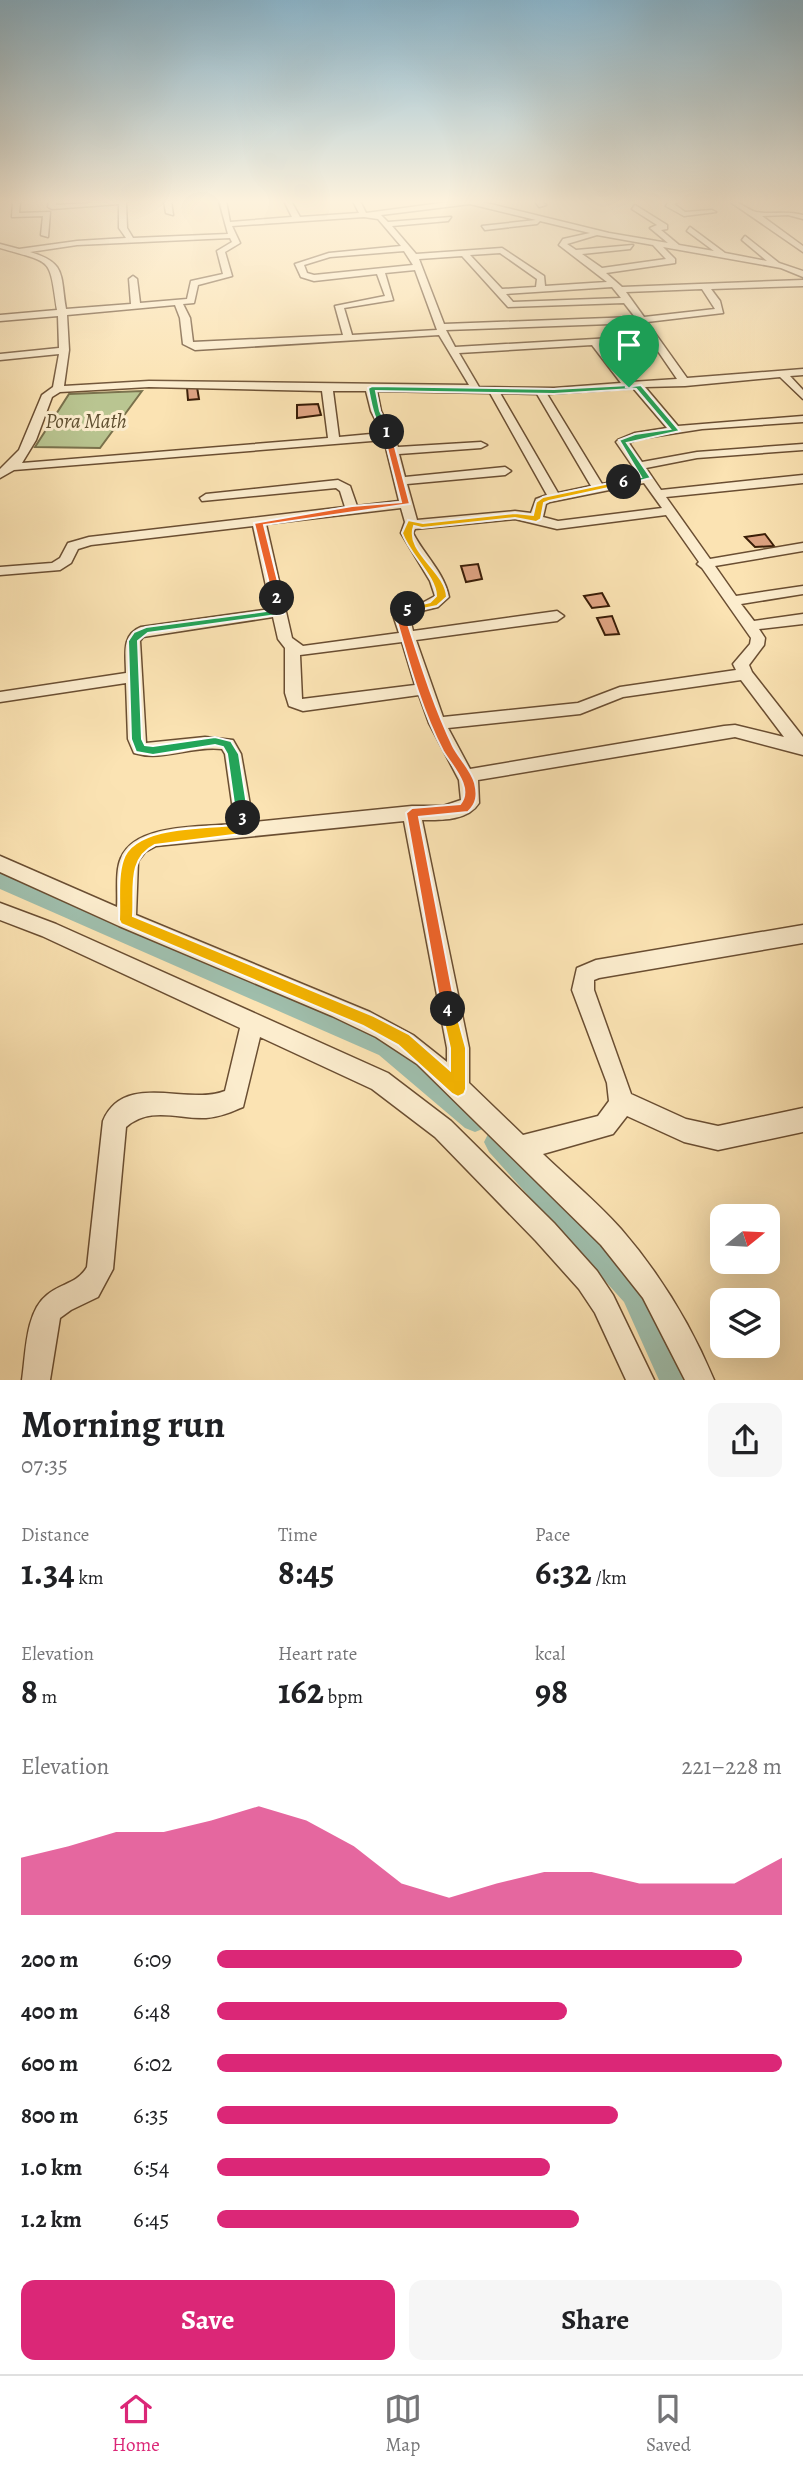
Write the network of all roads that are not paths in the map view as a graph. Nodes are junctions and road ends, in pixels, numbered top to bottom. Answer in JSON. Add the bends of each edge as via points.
{"nodes":[{"id":1,"x":53,"y":265,"type":"edge"},
{"id":2,"x":225,"y":265,"type":"edge"},
{"id":3,"x":300,"y":265,"type":"edge"},
{"id":4,"x":391,"y":265,"type":"edge"},
{"id":5,"x":416,"y":265,"type":"edge"},
{"id":6,"x":475,"y":265,"type":"edge"},
{"id":7,"x":525,"y":265,"type":"edge"},
{"id":8,"x":592,"y":265,"type":"edge"},
{"id":9,"x":649,"y":265,"type":"edge"},
{"id":10,"x":778,"y":265,"type":"edge"},
{"id":11,"x":379,"y":270,"type":"junction"},
{"id":12,"x":600,"y":271,"type":"junction"},
{"id":13,"x":803,"y":274,"type":"edge"},
{"id":14,"x":133,"y":279,"type":"dead end"},
{"id":15,"x":803,"y":282,"type":"edge"},
{"id":16,"x":705,"y":286,"type":"junction"},
{"id":17,"x":617,"y":287,"type":"junction"},
{"id":18,"x":542,"y":289,"type":"junction"},
{"id":19,"x":500,"y":292,"type":"junction"},
{"id":20,"x":627,"y":300,"type":"junction"},
{"id":21,"x":178,"y":303,"type":"junction"},
{"id":22,"x":136,"y":306,"type":"junction"},
{"id":23,"x":62,"y":313,"type":"junction"},
{"id":24,"x":0,"y":318,"type":"edge"},
{"id":25,"x":641,"y":320,"type":"junction"},
{"id":26,"x":443,"y":329,"type":"junction"},
{"id":27,"x":653,"y":338,"type":"junction"},
{"id":28,"x":349,"y":339,"type":"junction"},
{"id":29,"x":595,"y":342,"type":"junction"},
{"id":30,"x":64,"y":350,"type":"junction"},
{"id":31,"x":452,"y":350,"type":"junction"},
{"id":32,"x":0,"y":357,"type":"edge"},
{"id":33,"x":803,"y":372,"type":"edge"},
{"id":34,"x":784,"y":375,"type":"junction"},
{"id":35,"x":685,"y":383,"type":"junction"},
{"id":36,"x":634,"y":387,"type":"junction"},
{"id":37,"x":327,"y":388,"type":"junction"},
{"id":38,"x":372,"y":388,"type":"junction"},
{"id":39,"x":58,"y":389,"type":"junction"},
{"id":40,"x":470,"y":390,"type":"junction"},
{"id":41,"x":493,"y":390,"type":"junction"},
{"id":42,"x":540,"y":391,"type":"junction"},
{"id":43,"x":803,"y":396,"type":"edge"},
{"id":44,"x":803,"y":419,"type":"edge"},
{"id":45,"x":676,"y":431,"type":"junction"},
{"id":46,"x":389,"y":436,"type":"junction"},
{"id":47,"x":334,"y":440,"type":"junction"},
{"id":48,"x":481,"y":445,"type":"dead end"},
{"id":49,"x":803,"y":447,"type":"edge"},
{"id":50,"x":393,"y":451,"type":"junction"},
{"id":51,"x":638,"y":466,"type":"junction"},
{"id":52,"x":5,"y":471,"type":"edge"},
{"id":53,"x":505,"y":471,"type":"dead end"},
{"id":54,"x":646,"y":478,"type":"junction"},
{"id":55,"x":803,"y":480,"type":"edge"},
{"id":56,"x":400,"y":481,"type":"junction"},
{"id":57,"x":598,"y":487,"type":"junction"},
{"id":58,"x":656,"y":494,"type":"junction"},
{"id":59,"x":554,"y":497,"type":"junction"},
{"id":60,"x":206,"y":498,"type":"dead end"},
{"id":61,"x":406,"y":504,"type":"junction"},
{"id":62,"x":352,"y":509,"type":"junction"},
{"id":63,"x":668,"y":511,"type":"junction"},
{"id":64,"x":536,"y":519,"type":"junction"},
{"id":65,"x":411,"y":522,"type":"junction"},
{"id":66,"x":259,"y":523,"type":"junction"},
{"id":67,"x":803,"y":547,"type":"edge"},
{"id":68,"x":704,"y":564,"type":"junction"},
{"id":69,"x":0,"y":571,"type":"edge"},
{"id":70,"x":803,"y":590,"type":"edge"},
{"id":71,"x":730,"y":601,"type":"junction"},
{"id":72,"x":280,"y":612,"type":"junction"},
{"id":73,"x":557,"y":616,"type":"dead end"},
{"id":74,"x":803,"y":620,"type":"edge"},
{"id":75,"x":749,"y":626,"type":"junction"},
{"id":76,"x":407,"y":635,"type":"junction"},
{"id":77,"x":292,"y":647,"type":"junction"},
{"id":78,"x":745,"y":674,"type":"junction"},
{"id":79,"x":132,"y":677,"type":"junction"},
{"id":80,"x":422,"y":689,"type":"junction"},
{"id":81,"x":0,"y":697,"type":"edge"},
{"id":82,"x":437,"y":723,"type":"junction"},
{"id":83,"x":802,"y":748,"type":"edge"},
{"id":84,"x":468,"y":780,"type":"junction"},
{"id":85,"x":412,"y":813,"type":"junction"},
{"id":86,"x":245,"y":829,"type":"junction"},
{"id":87,"x":0,"y":864,"type":"edge"},
{"id":88,"x":1,"y":917,"type":"edge"},
{"id":89,"x":126,"y":920,"type":"junction"},
{"id":90,"x":803,"y":934,"type":"edge"},
{"id":91,"x":253,"y":1021,"type":"junction"},
{"id":92,"x":458,"y":1089,"type":"junction"},
{"id":93,"x":621,"y":1101,"type":"junction"},
{"id":94,"x":803,"y":1119,"type":"edge"},
{"id":95,"x":519,"y":1148,"type":"junction"},
{"id":96,"x":36,"y":1380,"type":"edge"},
{"id":97,"x":640,"y":1380,"type":"edge"},
{"id":98,"x":700,"y":1380,"type":"edge"}],
"edges":[{"from":1,"to":23,"type":"street"},
{"from":2,"to":21,"type":"street","via":[[228,276],[194,283],[192,299]]},
{"from":3,"to":11,"type":"street","via":[[309,278]]},
{"from":4,"to":11,"type":"street"},
{"from":5,"to":26,"type":"street"},
{"from":6,"to":19,"type":"street"},
{"from":7,"to":18,"type":"street","via":[[541,278]]},
{"from":8,"to":12,"type":"street"},
{"from":9,"to":12,"type":"street"},
{"from":10,"to":13,"type":"street"},
{"from":11,"to":28,"type":"street","via":[[389,300],[339,306]]},
{"from":12,"to":17,"type":"street"},
{"from":14,"to":22,"type":"street"},
{"from":15,"to":16,"type":"street"},
{"from":16,"to":17,"type":"street"},
{"from":16,"to":25,"type":"street","via":[[720,311]]},
{"from":17,"to":18,"type":"street"},
{"from":17,"to":20,"type":"street"},
{"from":18,"to":19,"type":"street"},
{"from":19,"to":20,"type":"street","via":[[517,306]]},
{"from":20,"to":25,"type":"street"},
{"from":21,"to":22,"type":"street"},
{"from":21,"to":28,"type":"street","via":[[191,346]]},
{"from":22,"to":23,"type":"street"},
{"from":23,"to":24,"type":"street"},
{"from":23,"to":30,"type":"street"},
{"from":25,"to":26,"type":"street"},
{"from":25,"to":27,"type":"street"},
{"from":26,"to":28,"type":"street"},
{"from":26,"to":31,"type":"street"},
{"from":27,"to":29,"type":"street"},
{"from":27,"to":35,"type":"street"},
{"from":29,"to":31,"type":"street"},
{"from":29,"to":36,"type":"street"},
{"from":30,"to":32,"type":"street"},
{"from":30,"to":39,"type":"street"},
{"from":31,"to":40,"type":"street","via":[[474,385]]},
{"from":33,"to":34,"type":"street"},
{"from":34,"to":35,"type":"street"},
{"from":34,"to":43,"type":"street"},
{"from":35,"to":36,"type":"street"},
{"from":36,"to":42,"type":"street"},
{"from":36,"to":45,"type":"street"},
{"from":37,"to":38,"type":"street"},
{"from":37,"to":39,"type":"street","via":[[149,384]]},
{"from":37,"to":47,"type":"street"},
{"from":38,"to":40,"type":"street"},
{"from":38,"to":46,"type":"street","via":[[376,411]]},
{"from":39,"to":52,"type":"street","via":[[47,395],[35,433]]},
{"from":40,"to":41,"type":"street"},
{"from":41,"to":42,"type":"street"},
{"from":41,"to":59,"type":"street"},
{"from":42,"to":57,"type":"street"},
{"from":44,"to":45,"type":"street"},
{"from":45,"to":51,"type":"street","via":[[622,442]]},
{"from":46,"to":47,"type":"street"},
{"from":46,"to":50,"type":"street"},
{"from":47,"to":52,"type":"street"},
{"from":48,"to":50,"type":"street"},
{"from":49,"to":51,"type":"street"},
{"from":50,"to":56,"type":"street"},
{"from":51,"to":54,"type":"street"},
{"from":53,"to":56,"type":"street"},
{"from":54,"to":57,"type":"street"},
{"from":54,"to":58,"type":"street"},
{"from":55,"to":58,"type":"street"},
{"from":56,"to":61,"type":"street"},
{"from":57,"to":59,"type":"street"},
{"from":58,"to":63,"type":"street"},
{"from":59,"to":64,"type":"street","via":[[540,502]]},
{"from":60,"to":62,"type":"street","via":[[338,484],[346,489]]},
{"from":61,"to":62,"type":"street"},
{"from":61,"to":65,"type":"street"},
{"from":62,"to":66,"type":"street"},
{"from":63,"to":64,"type":"street","via":[[566,524]]},
{"from":63,"to":68,"type":"street"},
{"from":64,"to":65,"type":"street","via":[[515,515],[422,526]]},
{"from":65,"to":76,"type":"street","via":[[407,533],[412,547],[441,587],[442,597],[402,612]]},
{"from":66,"to":69,"type":"street","via":[[89,541],[73,546],[66,560],[55,567]]},
{"from":66,"to":72,"type":"street"},
{"from":67,"to":68,"type":"street"},
{"from":68,"to":71,"type":"street"},
{"from":70,"to":71,"type":"street"},
{"from":71,"to":75,"type":"street"},
{"from":72,"to":77,"type":"street","via":[[285,639]]},
{"from":72,"to":79,"type":"street","via":[[146,630],[133,641]]},
{"from":73,"to":76,"type":"street"},
{"from":74,"to":75,"type":"street"},
{"from":75,"to":78,"type":"street","via":[[758,638],[741,664]]},
{"from":76,"to":77,"type":"street","via":[[327,649]]},
{"from":76,"to":80,"type":"street"},
{"from":77,"to":80,"type":"street","via":[[293,693],[295,702],[303,705]]},
{"from":78,"to":82,"type":"street","via":[[620,692],[580,708]]},
{"from":78,"to":83,"type":"street"},
{"from":79,"to":81,"type":"street"},
{"from":79,"to":86,"type":"street","via":[[140,749],[215,741],[227,744],[233,754]]},
{"from":80,"to":82,"type":"street"},
{"from":82,"to":84,"type":"street"},
{"from":83,"to":84,"type":"street","via":[[724,732],[472,774]]},
{"from":84,"to":85,"type":"street","via":[[470,803],[463,809]]},
{"from":85,"to":86,"type":"street"},
{"from":85,"to":92,"type":"street","via":[[458,1048]]},
{"from":86,"to":89,"type":"street","via":[[153,839],[138,847],[129,860]]},
{"from":87,"to":89,"type":"street"},
{"from":88,"to":91,"type":"street","via":[[49,930]]},
{"from":89,"to":92,"type":"street","via":[[368,1021],[403,1040]]},
{"from":90,"to":93,"type":"street","via":[[596,969],[584,975],[583,990]]},
{"from":91,"to":96,"type":"street","via":[[234,1099],[212,1106],[139,1103],[115,1121],[100,1269],[93,1286],[52,1309],[46,1319]]},
{"from":91,"to":97,"type":"street","via":[[380,1081],[443,1129],[588,1280]]},
{"from":92,"to":95,"type":"street"},
{"from":93,"to":94,"type":"street","via":[[684,1130],[718,1138]]},
{"from":93,"to":95,"type":"street","via":[[605,1126]]},
{"from":95,"to":98,"type":"street","via":[[610,1236],[652,1289]]}]}
